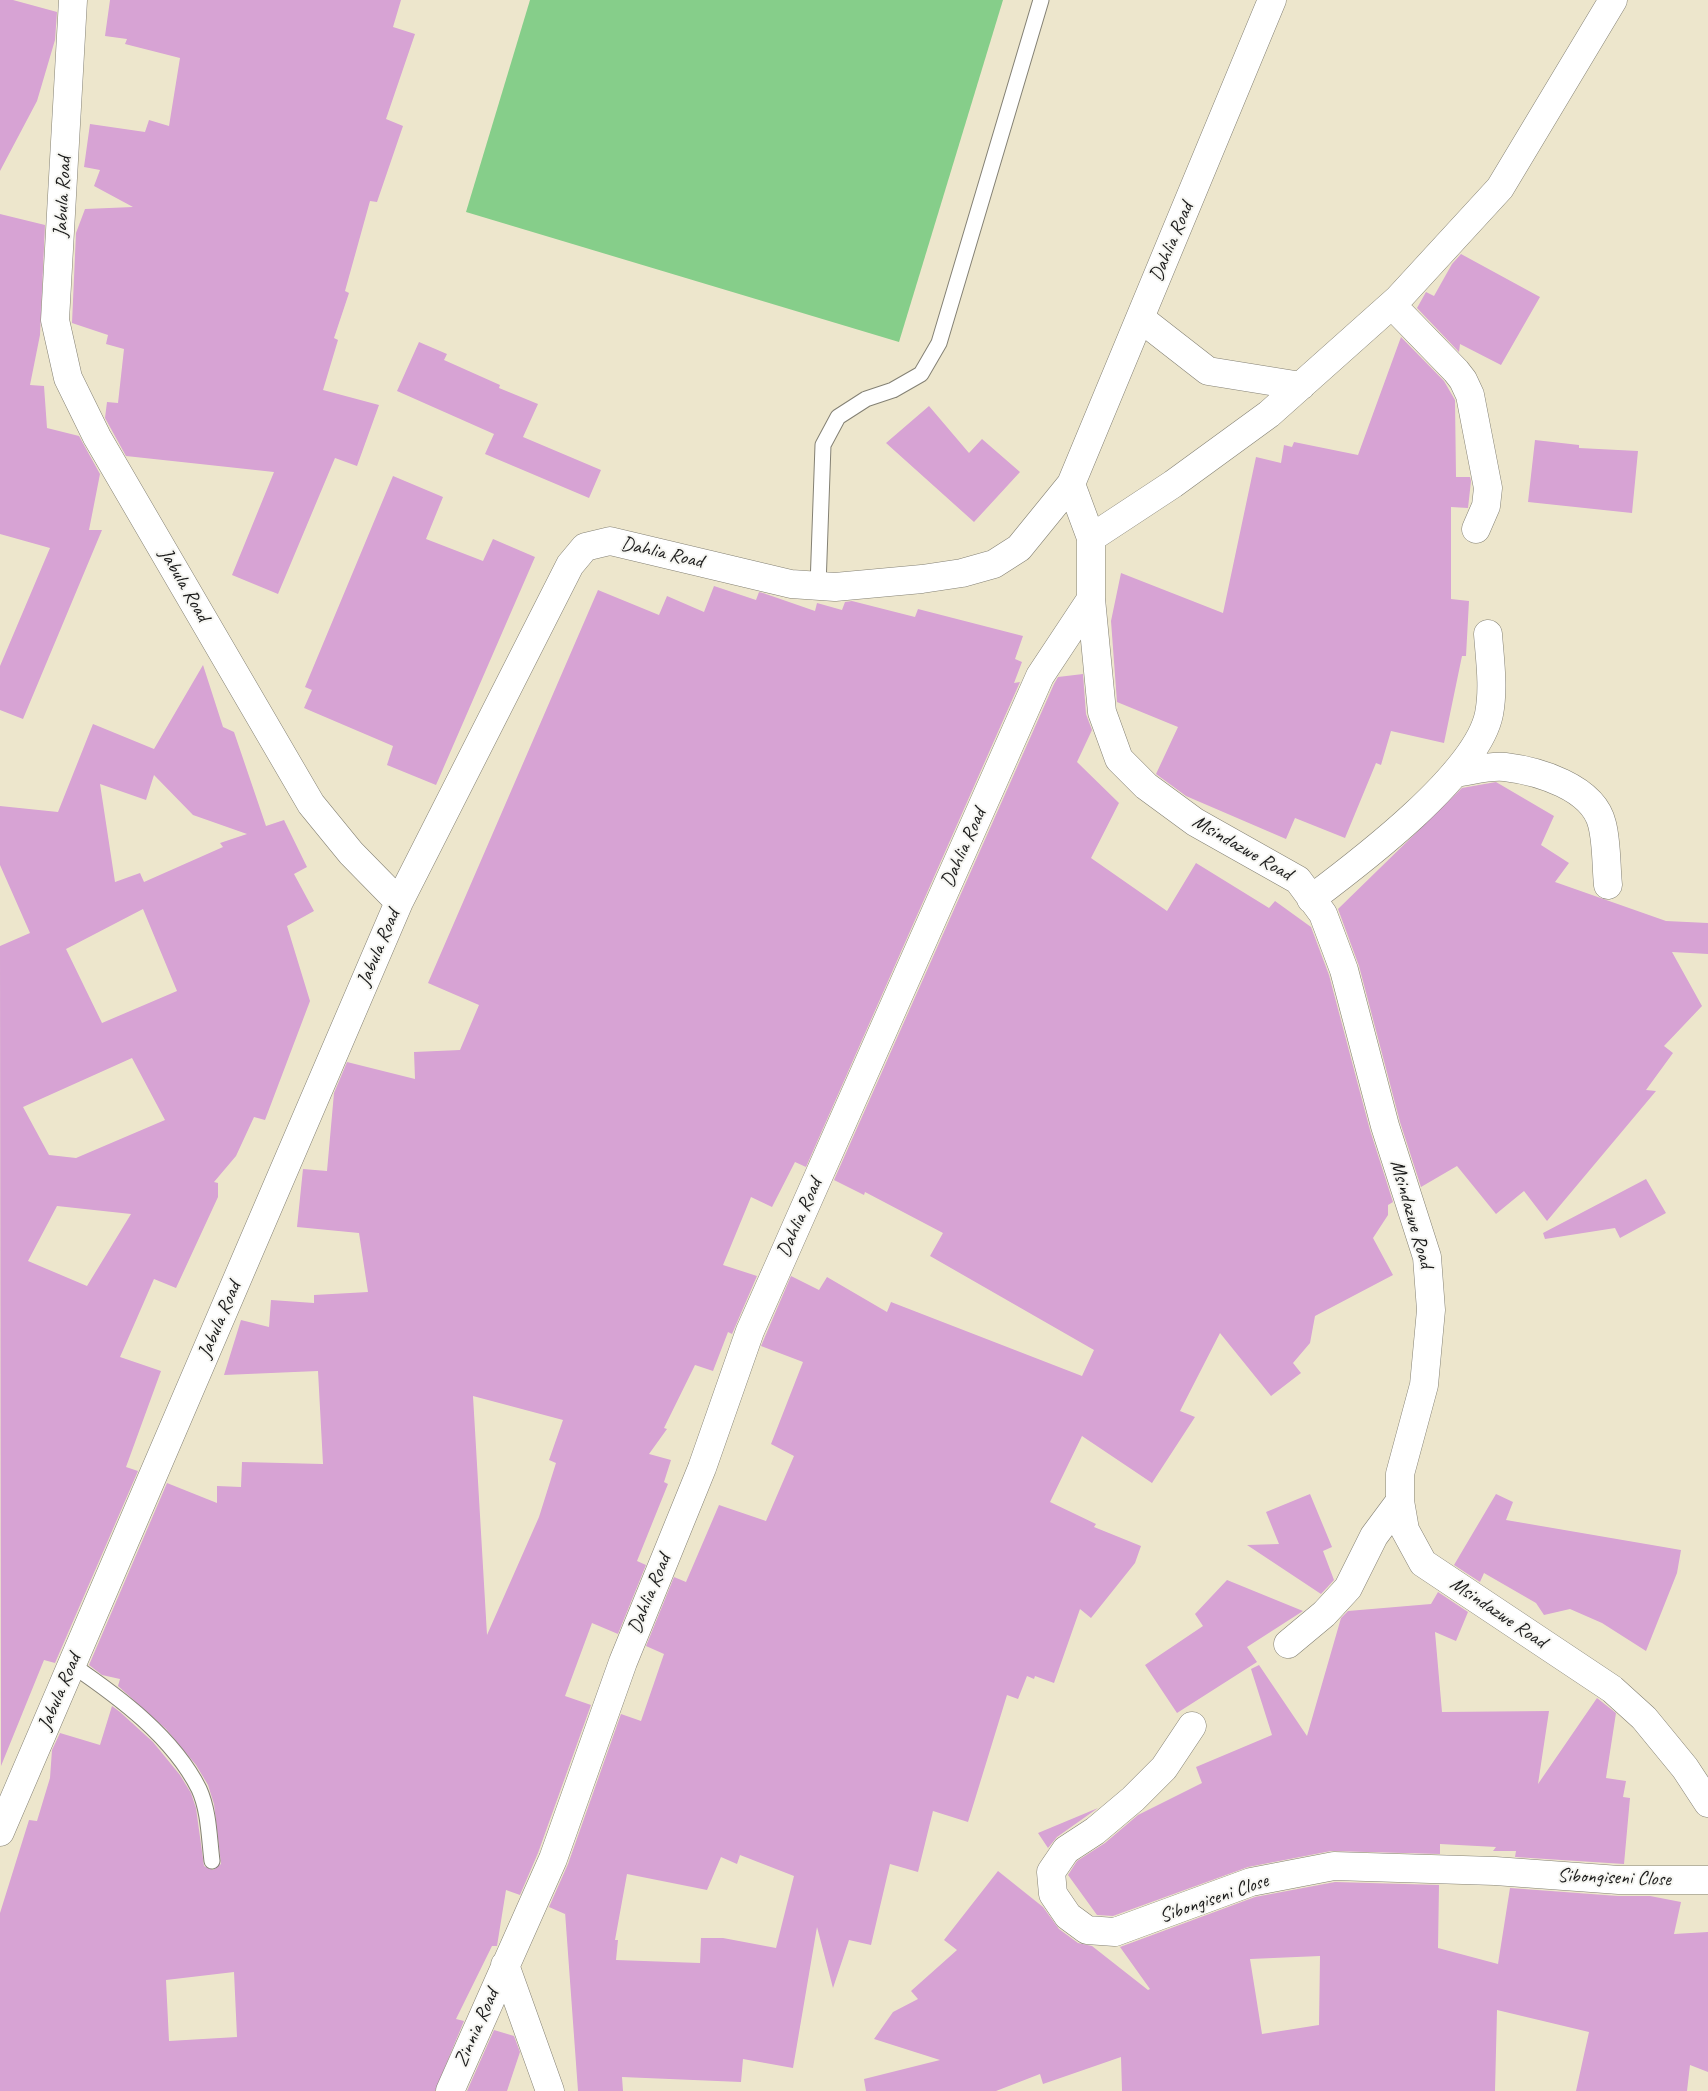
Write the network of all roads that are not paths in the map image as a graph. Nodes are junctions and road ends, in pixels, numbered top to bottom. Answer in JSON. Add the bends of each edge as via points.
{"nodes":[{"id":1,"x":73,"y":0,"type":"edge"},
{"id":2,"x":1041,"y":0,"type":"edge"},
{"id":3,"x":1272,"y":0,"type":"edge"},
{"id":4,"x":1613,"y":0,"type":"edge"},
{"id":5,"x":1392,"y":304,"type":"junction"},
{"id":6,"x":1140,"y":318,"type":"junction"},
{"id":7,"x":1301,"y":386,"type":"junction"},
{"id":8,"x":1071,"y":484,"type":"junction"},
{"id":9,"x":1476,"y":529,"type":"dead end"},
{"id":10,"x":1092,"y":538,"type":"junction"},
{"id":11,"x":818,"y":586,"type":"junction"},
{"id":12,"x":1092,"y":599,"type":"junction"},
{"id":13,"x":1488,"y":634,"type":"dead end"},
{"id":14,"x":1455,"y":773,"type":"junction"},
{"id":15,"x":1608,"y":885,"type":"dead end"},
{"id":16,"x":1311,"y":899,"type":"junction"},
{"id":17,"x":399,"y":902,"type":"junction"},
{"id":18,"x":1400,"y":1501,"type":"junction"},
{"id":19,"x":1288,"y":1644,"type":"dead end"},
{"id":20,"x":72,"y":1665,"type":"junction"},
{"id":21,"x":1192,"y":1726,"type":"dead end"},
{"id":22,"x":1708,"y":1803,"type":"edge"},
{"id":23,"x":0,"y":1832,"type":"edge"},
{"id":24,"x":212,"y":1860,"type":"dead end"},
{"id":25,"x":1708,"y":1880,"type":"edge"},
{"id":26,"x":505,"y":1965,"type":"junction"},
{"id":27,"x":450,"y":2091,"type":"edge"},
{"id":28,"x":550,"y":2091,"type":"edge"}],
"edges":[{"from":1,"to":17,"type":"street","name":"Jabula Road","via":[[54,320],[68,378],[97,437],[311,804],[351,853]]},
{"from":2,"to":11,"type":"lane","via":[[938,343],[921,374],[838,417],[823,445]]},
{"from":3,"to":6,"type":"street","name":"Dahlia Road"},
{"from":4,"to":5,"type":"street","via":[[1500,188]]},
{"from":5,"to":7,"type":"street"},
{"from":5,"to":9,"type":"street","via":[[1456,371],[1470,396],[1488,488],[1486,506]]},
{"from":6,"to":7,"type":"street","via":[[1208,371]]},
{"from":6,"to":8,"type":"street","name":"Dahlia Road"},
{"from":7,"to":10,"type":"street","via":[[1269,414],[1181,479]]},
{"from":8,"to":10,"type":"street"},
{"from":8,"to":11,"type":"street","name":"Dahlia Road","via":[[1019,548],[994,564],[922,579]]},
{"from":10,"to":12,"type":"street"},
{"from":11,"to":17,"type":"street","name":"Dahlia Road","via":[[791,584],[610,541],[585,548],[570,565]]},
{"from":12,"to":16,"type":"street","name":"Msindazwe Road","via":[[1102,712],[1119,759],[1146,786],[1195,822],[1298,880]]},
{"from":12,"to":26,"type":"street","name":"Dahlia Road","via":[[1040,676],[750,1331],[702,1468],[623,1662],[553,1858]]},
{"from":13,"to":14,"type":"street","via":[[1492,686],[1489,716],[1480,738]]},
{"from":14,"to":15,"type":"street","via":[[1503,766],[1537,773],[1592,804],[1602,824]]},
{"from":14,"to":16,"type":"street","via":[[1372,854]]},
{"from":16,"to":18,"type":"street","name":"Msindazwe Road","via":[[1323,914],[1344,970],[1385,1126],[1428,1257],[1432,1310],[1424,1385],[1400,1474]]},
{"from":17,"to":20,"type":"street","name":"Jabula Road"},
{"from":18,"to":19,"type":"street","via":[[1374,1536],[1348,1588],[1324,1614]]},
{"from":18,"to":22,"type":"street","name":"Msindazwe Road","via":[[1405,1530],[1423,1563],[1612,1689],[1644,1718],[1685,1768]]},
{"from":20,"to":23,"type":"street","name":"Jabula Road"},
{"from":20,"to":24,"type":"lane","via":[[142,1717],[190,1774],[206,1812]]},
{"from":21,"to":25,"type":"street","name":"Sibongiseni Close","via":[[1164,1768],[1103,1824],[1066,1850],[1052,1872],[1053,1894],[1068,1916],[1087,1930],[1115,1932],[1251,1882],[1334,1866],[1495,1871],[1619,1880]]},
{"from":26,"to":27,"type":"street","name":"Zinnia Road"},
{"from":26,"to":28,"type":"street"}]}
